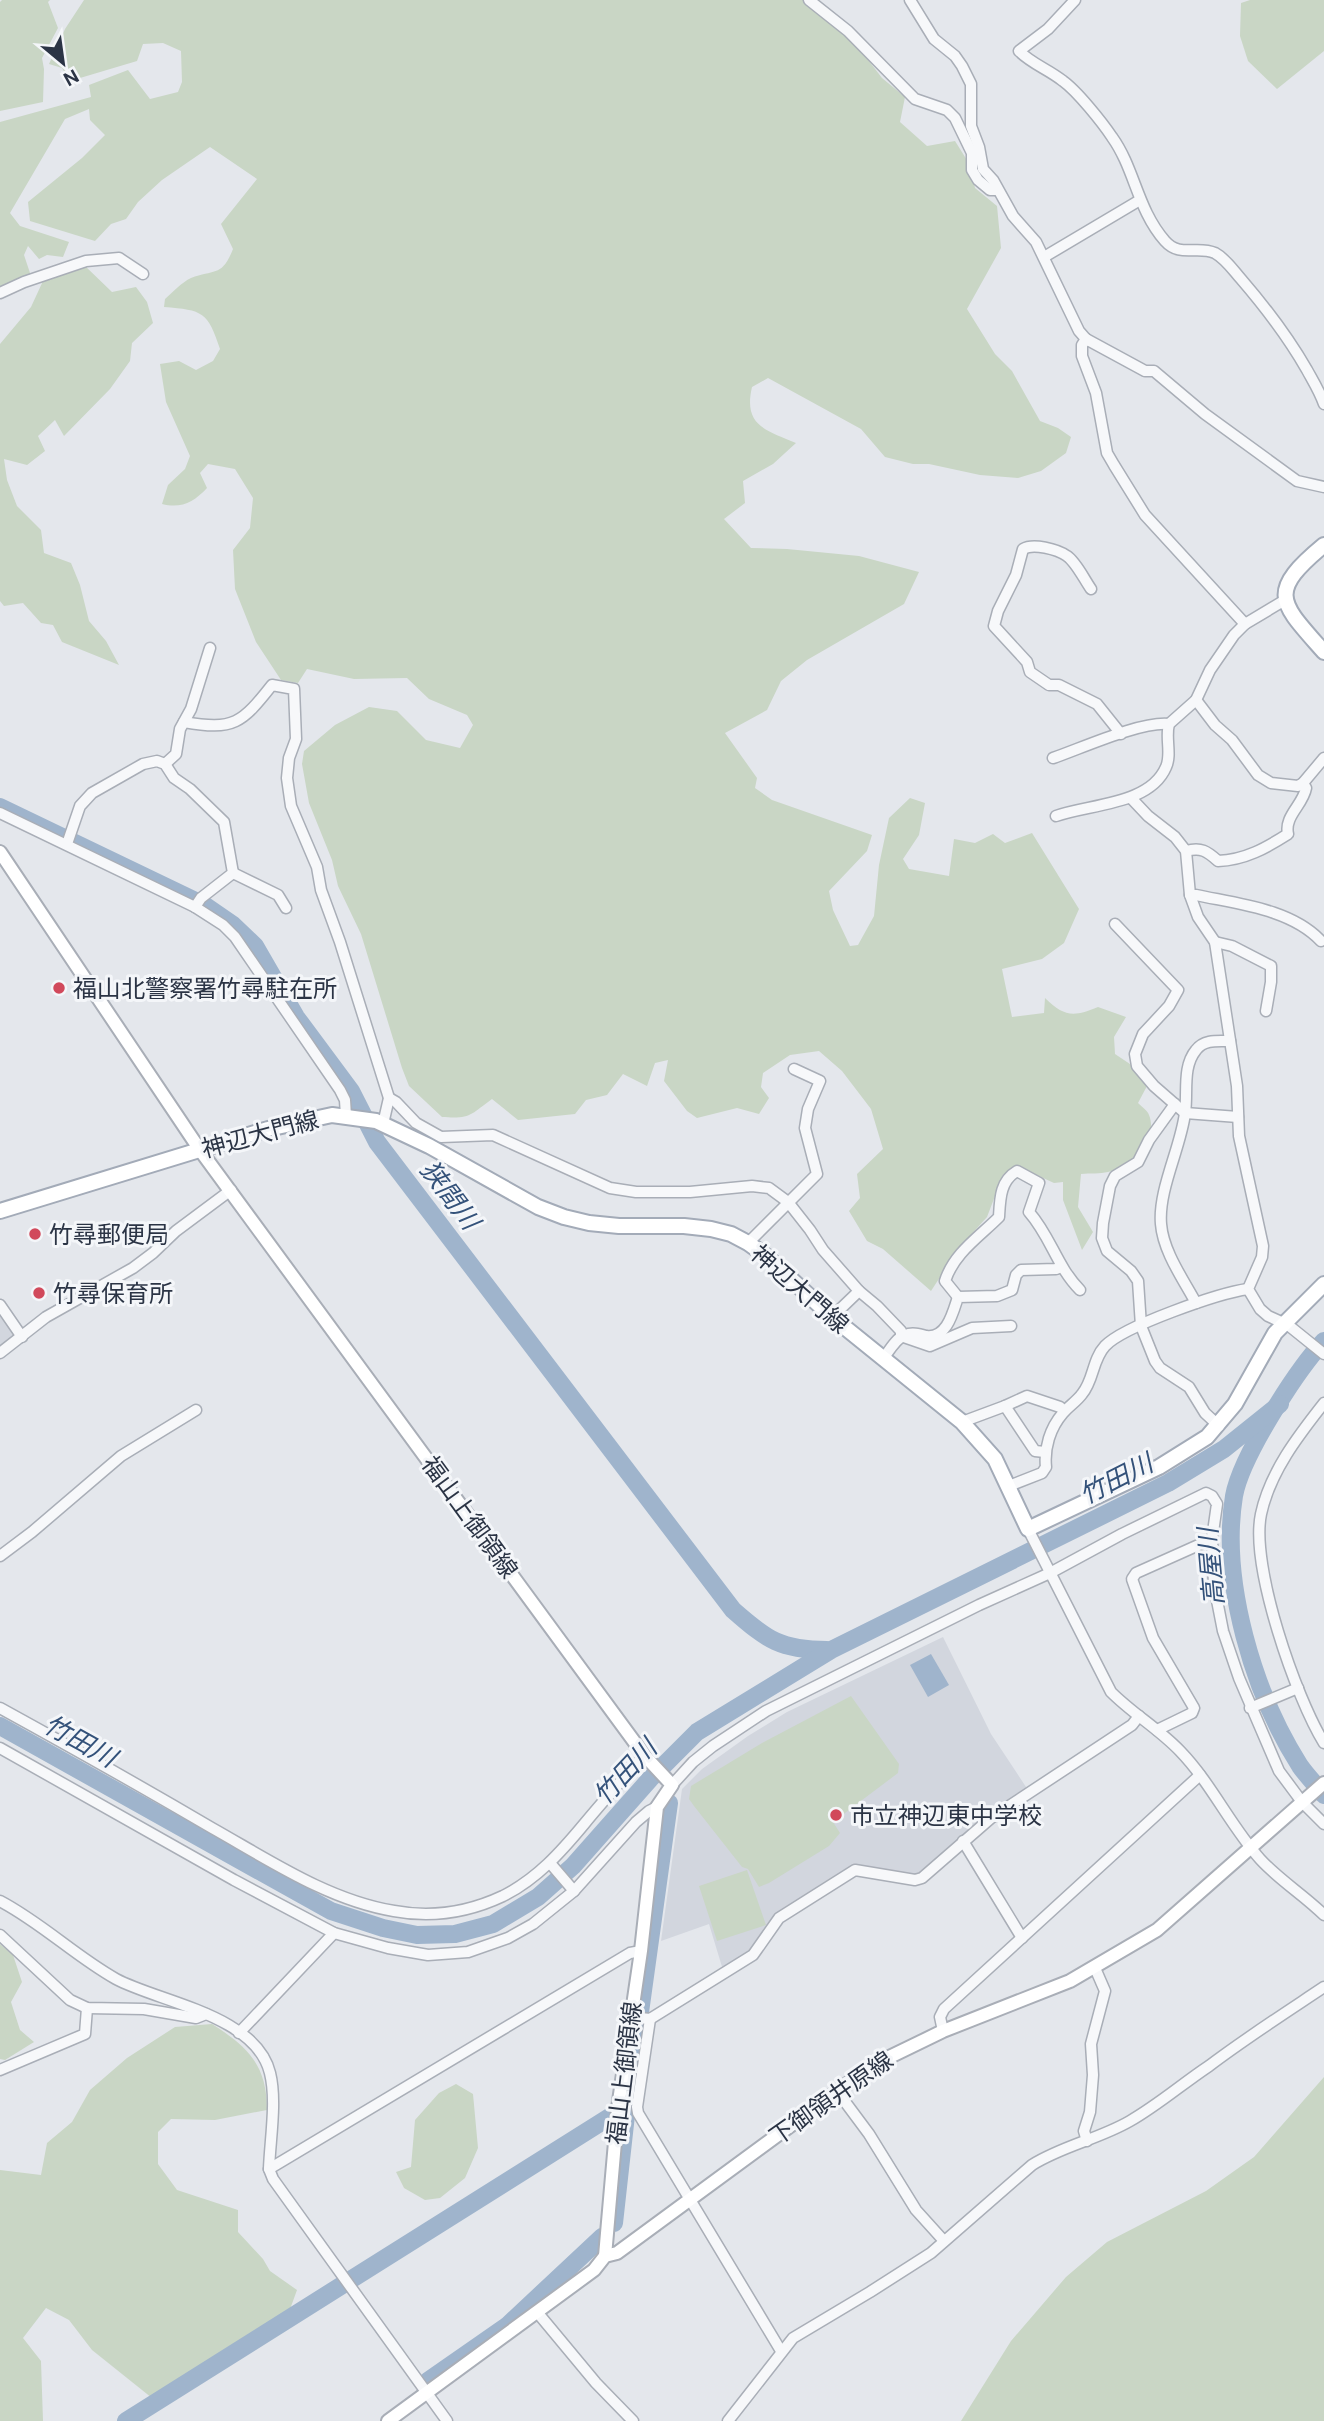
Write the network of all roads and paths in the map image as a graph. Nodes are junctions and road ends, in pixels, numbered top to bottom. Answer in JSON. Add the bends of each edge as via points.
{"nodes":[{"id":1,"x":809,"y":0,"type":"edge"},
{"id":2,"x":910,"y":0,"type":"edge"},
{"id":3,"x":1075,"y":0,"type":"edge"},
{"id":4,"x":997,"y":190,"type":"junction"},
{"id":5,"x":1140,"y":200,"type":"junction"},
{"id":6,"x":1044,"y":257,"type":"junction"},
{"id":7,"x":143,"y":274,"type":"dead end"},
{"id":8,"x":0,"y":293,"type":"edge"},
{"id":9,"x":1086,"y":339,"type":"junction"},
{"id":10,"x":1324,"y":404,"type":"edge"},
{"id":11,"x":1324,"y":486,"type":"edge"},
{"id":12,"x":1324,"y":545,"type":"edge"},
{"id":13,"x":1091,"y":589,"type":"dead end"},
{"id":14,"x":1285,"y":600,"type":"junction"},
{"id":15,"x":1245,"y":624,"type":"junction"},
{"id":16,"x":210,"y":648,"type":"dead end"},
{"id":17,"x":1324,"y":652,"type":"edge"},
{"id":18,"x":1196,"y":700,"type":"junction"},
{"id":19,"x":184,"y":722,"type":"junction"},
{"id":20,"x":1169,"y":724,"type":"junction"},
{"id":21,"x":1121,"y":734,"type":"junction"},
{"id":22,"x":1054,"y":758,"type":"dead end"},
{"id":23,"x":1324,"y":758,"type":"edge"},
{"id":24,"x":165,"y":764,"type":"junction"},
{"id":25,"x":1303,"y":783,"type":"junction"},
{"id":26,"x":1132,"y":798,"type":"junction"},
{"id":27,"x":0,"y":813,"type":"edge"},
{"id":28,"x":1056,"y":816,"type":"dead end"},
{"id":29,"x":69,"y":839,"type":"junction"},
{"id":30,"x":1186,"y":851,"type":"junction"},
{"id":31,"x":0,"y":852,"type":"edge"},
{"id":32,"x":233,"y":873,"type":"junction"},
{"id":33,"x":1190,"y":895,"type":"junction"},
{"id":34,"x":198,"y":903,"type":"junction"},
{"id":35,"x":286,"y":908,"type":"dead end"},
{"id":36,"x":1115,"y":924,"type":"dead end"},
{"id":37,"x":1321,"y":941,"type":"dead end"},
{"id":38,"x":1215,"y":942,"type":"junction"},
{"id":39,"x":1266,"y":1011,"type":"dead end"},
{"id":40,"x":1230,"y":1041,"type":"junction"},
{"id":41,"x":794,"y":1069,"type":"dead end"},
{"id":42,"x":389,"y":1098,"type":"junction"},
{"id":43,"x":1175,"y":1104,"type":"junction"},
{"id":44,"x":1185,"y":1113,"type":"junction"},
{"id":45,"x":350,"y":1116,"type":"junction"},
{"id":46,"x":1238,"y":1116,"type":"junction"},
{"id":47,"x":379,"y":1122,"type":"junction"},
{"id":48,"x":200,"y":1150,"type":"junction"},
{"id":49,"x":231,"y":1190,"type":"junction"},
{"id":50,"x":788,"y":1202,"type":"junction"},
{"id":51,"x":0,"y":1211,"type":"edge"},
{"id":52,"x":748,"y":1243,"type":"junction"},
{"id":53,"x":1061,"y":1267,"type":"junction"},
{"id":54,"x":1324,"y":1284,"type":"edge"},
{"id":55,"x":1248,"y":1289,"type":"junction"},
{"id":56,"x":1080,"y":1290,"type":"dead end"},
{"id":57,"x":859,"y":1291,"type":"junction"},
{"id":58,"x":958,"y":1297,"type":"junction"},
{"id":59,"x":1196,"y":1303,"type":"junction"},
{"id":60,"x":0,"y":1305,"type":"edge"},
{"id":61,"x":832,"y":1317,"type":"junction"},
{"id":62,"x":1286,"y":1324,"type":"junction"},
{"id":63,"x":1011,"y":1326,"type":"dead end"},
{"id":64,"x":1141,"y":1326,"type":"junction"},
{"id":65,"x":901,"y":1336,"type":"junction"},
{"id":66,"x":22,"y":1337,"type":"junction"},
{"id":67,"x":0,"y":1353,"type":"edge"},
{"id":68,"x":1324,"y":1354,"type":"edge"},
{"id":69,"x":883,"y":1359,"type":"junction"},
{"id":70,"x":1324,"y":1403,"type":"edge"},
{"id":71,"x":1005,"y":1406,"type":"junction"},
{"id":72,"x":196,"y":1410,"type":"dead end"},
{"id":73,"x":1064,"y":1411,"type":"junction"},
{"id":74,"x":962,"y":1422,"type":"junction"},
{"id":75,"x":1219,"y":1426,"type":"junction"},
{"id":76,"x":1045,"y":1452,"type":"junction"},
{"id":77,"x":1009,"y":1486,"type":"junction"},
{"id":78,"x":1029,"y":1531,"type":"junction"},
{"id":79,"x":1212,"y":1539,"type":"junction"},
{"id":80,"x":0,"y":1556,"type":"edge"},
{"id":81,"x":1049,"y":1572,"type":"junction"},
{"id":82,"x":1295,"y":1690,"type":"junction"},
{"id":83,"x":1251,"y":1707,"type":"junction"},
{"id":84,"x":0,"y":1708,"type":"edge"},
{"id":85,"x":1139,"y":1716,"type":"junction"},
{"id":86,"x":1157,"y":1730,"type":"junction"},
{"id":87,"x":1324,"y":1743,"type":"edge"},
{"id":88,"x":0,"y":1748,"type":"edge"},
{"id":89,"x":646,"y":1757,"type":"junction"},
{"id":90,"x":1200,"y":1776,"type":"junction"},
{"id":91,"x":671,"y":1783,"type":"junction"},
{"id":92,"x":1324,"y":1783,"type":"edge"},
{"id":93,"x":1304,"y":1801,"type":"junction"},
{"id":94,"x":657,"y":1807,"type":"junction"},
{"id":95,"x":1324,"y":1824,"type":"edge"},
{"id":96,"x":963,"y":1842,"type":"junction"},
{"id":97,"x":1251,"y":1848,"type":"junction"},
{"id":98,"x":551,"y":1865,"type":"junction"},
{"id":99,"x":573,"y":1890,"type":"junction"},
{"id":100,"x":0,"y":1901,"type":"edge"},
{"id":101,"x":1324,"y":1915,"type":"edge"},
{"id":102,"x":334,"y":1933,"type":"junction"},
{"id":103,"x":0,"y":1934,"type":"edge"},
{"id":104,"x":1022,"y":1938,"type":"junction"},
{"id":105,"x":641,"y":1951,"type":"junction"},
{"id":106,"x":1095,"y":1968,"type":"junction"},
{"id":107,"x":1324,"y":1987,"type":"edge"},
{"id":108,"x":87,"y":2008,"type":"junction"},
{"id":109,"x":206,"y":2014,"type":"junction"},
{"id":110,"x":632,"y":2017,"type":"junction"},
{"id":111,"x":648,"y":2019,"type":"junction"},
{"id":112,"x":943,"y":2031,"type":"junction"},
{"id":113,"x":239,"y":2033,"type":"junction"},
{"id":114,"x":0,"y":2070,"type":"edge"},
{"id":115,"x":837,"y":2091,"type":"junction"},
{"id":116,"x":1087,"y":2141,"type":"junction"},
{"id":117,"x":269,"y":2169,"type":"junction"},
{"id":118,"x":689,"y":2200,"type":"junction"},
{"id":119,"x":944,"y":2241,"type":"junction"},
{"id":120,"x":605,"y":2256,"type":"junction"},
{"id":121,"x":537,"y":2312,"type":"junction"},
{"id":122,"x":781,"y":2351,"type":"junction"},
{"id":123,"x":426,"y":2393,"type":"junction"},
{"id":124,"x":388,"y":2421,"type":"edge"},
{"id":125,"x":447,"y":2421,"type":"edge"},
{"id":126,"x":633,"y":2421,"type":"edge"},
{"id":127,"x":728,"y":2421,"type":"edge"}],
"edges":[{"from":1,"to":4,"type":"street","via":[[848,31],[915,99],[947,110],[955,118],[972,153],[972,170],[990,190]]},
{"from":2,"to":4,"type":"street","via":[[934,39],[955,56],[971,84],[971,126],[983,169]]},
{"from":3,"to":5,"type":"street","via":[[1019,51],[1032,64],[1064,81],[1112,135]]},
{"from":4,"to":6,"type":"street"},
{"from":5,"to":6,"type":"street"},
{"from":5,"to":10,"type":"street","via":[[1153,225],[1174,249],[1202,249],[1223,258],[1274,317]]},
{"from":6,"to":9,"type":"street"},
{"from":7,"to":8,"type":"street","via":[[119,258],[86,261]]},
{"from":9,"to":11,"type":"street","via":[[1145,371],[1154,370],[1297,481]]},
{"from":9,"to":15,"type":"street","via":[[1083,356],[1114,466],[1145,515]]},
{"from":12,"to":14,"type":"main road","via":[[1286,587]]},
{"from":13,"to":21,"type":"street","via":[[1068,556],[1027,546],[994,626],[1041,681],[1097,704]]},
{"from":14,"to":15,"type":"street"},
{"from":14,"to":17,"type":"main road","via":[[1295,620]]},
{"from":15,"to":18,"type":"street","via":[[1222,650]]},
{"from":16,"to":19,"type":"street"},
{"from":18,"to":20,"type":"street"},
{"from":18,"to":25,"type":"street","via":[[1263,779],[1283,785]]},
{"from":19,"to":24,"type":"street","via":[[176,754]]},
{"from":19,"to":42,"type":"street","via":[[225,726],[250,713],[272,685],[294,689],[296,739],[286,778],[291,806],[317,867]]},
{"from":20,"to":21,"type":"street"},
{"from":20,"to":26,"type":"street","via":[[1167,765],[1161,776]]},
{"from":21,"to":22,"type":"street"},
{"from":23,"to":25,"type":"street"},
{"from":24,"to":29,"type":"street","via":[[142,764],[92,793],[80,806]]},
{"from":24,"to":32,"type":"street","via":[[174,778],[224,822]]},
{"from":25,"to":30,"type":"street","via":[[1305,796],[1290,817],[1288,834],[1264,849],[1218,861],[1206,851]]},
{"from":26,"to":28,"type":"street"},
{"from":26,"to":30,"type":"street"},
{"from":27,"to":29,"type":"street"},
{"from":29,"to":34,"type":"street"},
{"from":30,"to":33,"type":"street"},
{"from":31,"to":48,"type":"main road","name":"福山上御領線"},
{"from":32,"to":34,"type":"street"},
{"from":32,"to":35,"type":"street","via":[[278,895]]},
{"from":33,"to":37,"type":"street","via":[[1275,913],[1310,930]]},
{"from":33,"to":38,"type":"street"},
{"from":34,"to":45,"type":"street","via":[[235,937],[340,1090]]},
{"from":36,"to":43,"type":"street","via":[[1178,990],[1143,1034],[1135,1054],[1136,1066]]},
{"from":38,"to":39,"type":"street","via":[[1270,966]]},
{"from":38,"to":40,"type":"street"},
{"from":40,"to":44,"type":"street","via":[[1204,1042],[1190,1058]]},
{"from":40,"to":46,"type":"street"},
{"from":41,"to":50,"type":"street","via":[[820,1081],[805,1128],[817,1174]]},
{"from":42,"to":47,"type":"street"},
{"from":42,"to":50,"type":"street","via":[[416,1124],[441,1137],[493,1135],[610,1188],[690,1192],[762,1187]]},
{"from":43,"to":44,"type":"street"},
{"from":43,"to":64,"type":"street","via":[[1138,1162],[1115,1176],[1103,1223],[1107,1251],[1138,1282]]},
{"from":44,"to":46,"type":"street"},
{"from":44,"to":59,"type":"street","via":[[1160,1214],[1163,1237]]},
{"from":45,"to":47,"type":"main road","name":"神辺大門線"},
{"from":45,"to":48,"type":"main road","name":"神辺大門線","via":[[323,1116]]},
{"from":46,"to":55,"type":"street","via":[[1263,1246]]},
{"from":47,"to":52,"type":"main road","name":"神辺大門線","via":[[564,1217],[619,1226],[711,1229]]},
{"from":48,"to":49,"type":"main road","name":"福山上御領線"},
{"from":48,"to":51,"type":"main road","name":"神辺大門線"},
{"from":49,"to":66,"type":"street","via":[[133,1268],[55,1311]]},
{"from":49,"to":89,"type":"main road","name":"福山上御領線"},
{"from":50,"to":52,"type":"street"},
{"from":50,"to":57,"type":"street"},
{"from":52,"to":61,"type":"main road","name":"神辺大門線"},
{"from":53,"to":56,"type":"street"},
{"from":53,"to":58,"type":"street","via":[[1021,1270],[1012,1290],[1002,1295]]},
{"from":53,"to":58,"type":"street","via":[[1042,1227],[1029,1212],[1039,1183],[1017,1171],[1001,1188],[999,1217],[961,1252],[948,1272],[945,1281]]},
{"from":54,"to":62,"type":"main road"},
{"from":55,"to":59,"type":"street"},
{"from":55,"to":62,"type":"street","via":[[1260,1308]]},
{"from":57,"to":61,"type":"street"},
{"from":57,"to":65,"type":"street"},
{"from":58,"to":65,"type":"street","via":[[944,1329],[932,1336]]},
{"from":59,"to":64,"type":"street"},
{"from":60,"to":66,"type":"street"},
{"from":61,"to":69,"type":"main road","name":"神辺大門線"},
{"from":62,"to":68,"type":"street"},
{"from":62,"to":75,"type":"main road"},
{"from":63,"to":65,"type":"street","via":[[972,1328],[930,1346]]},
{"from":64,"to":73,"type":"street","via":[[1103,1348],[1089,1386]]},
{"from":64,"to":75,"type":"street","via":[[1160,1368],[1189,1387]]},
{"from":65,"to":69,"type":"street"},
{"from":66,"to":67,"type":"street"},
{"from":69,"to":74,"type":"main road","name":"神辺大門線"},
{"from":70,"to":82,"type":"street","via":[[1272,1480],[1261,1514],[1264,1578]]},
{"from":71,"to":73,"type":"street","via":[[1027,1396]]},
{"from":71,"to":74,"type":"street"},
{"from":71,"to":76,"type":"street","via":[[1035,1451]]},
{"from":72,"to":80,"type":"street","via":[[121,1456]]},
{"from":73,"to":76,"type":"street"},
{"from":74,"to":77,"type":"main road","name":"神辺大門線","via":[[995,1459]]},
{"from":75,"to":78,"type":"main road","via":[[1158,1467]]},
{"from":76,"to":77,"type":"street","via":[[1042,1473]]},
{"from":77,"to":78,"type":"main road","name":"神辺大門線"},
{"from":78,"to":81,"type":"street"},
{"from":79,"to":81,"type":"street","via":[[1217,1504],[1206,1493]]},
{"from":79,"to":83,"type":"street","via":[[1223,1631]]},
{"from":79,"to":86,"type":"street","via":[[1136,1573],[1132,1579],[1153,1638],[1194,1708]]},
{"from":81,"to":85,"type":"street","via":[[1106,1683]]},
{"from":81,"to":91,"type":"street","via":[[766,1711],[713,1745]]},
{"from":82,"to":83,"type":"street"},
{"from":82,"to":87,"type":"street"},
{"from":83,"to":93,"type":"street","via":[[1279,1771]]},
{"from":84,"to":98,"type":"street","via":[[304,1880],[373,1907],[413,1914],[462,1910],[503,1896]]},
{"from":85,"to":86,"type":"street"},
{"from":85,"to":96,"type":"street"},
{"from":86,"to":90,"type":"street"},
{"from":88,"to":102,"type":"street"},
{"from":89,"to":91,"type":"main road","name":"福山上御領線"},
{"from":89,"to":98,"type":"street"},
{"from":90,"to":97,"type":"street"},
{"from":90,"to":104,"type":"street"},
{"from":91,"to":94,"type":"main road","name":"福山上御領線"},
{"from":92,"to":93,"type":"main road","name":"下御領井原線"},
{"from":93,"to":95,"type":"street"},
{"from":93,"to":97,"type":"main road","name":"下御領井原線"},
{"from":94,"to":99,"type":"street","via":[[636,1822]]},
{"from":94,"to":105,"type":"main road","name":"福山上御領線"},
{"from":96,"to":104,"type":"street"},
{"from":96,"to":111,"type":"street","via":[[915,1880],[855,1870],[779,1918],[753,1955]]},
{"from":97,"to":101,"type":"street"},
{"from":97,"to":106,"type":"main road","name":"下御領井原線","via":[[1157,1930]]},
{"from":98,"to":99,"type":"street"},
{"from":99,"to":102,"type":"street","via":[[533,1924],[468,1952],[428,1955]]},
{"from":100,"to":109,"type":"street","via":[[117,1980]]},
{"from":102,"to":113,"type":"street"},
{"from":103,"to":108,"type":"street","via":[[70,2000]]},
{"from":104,"to":112,"type":"street","via":[[944,2009],[940,2017]]},
{"from":105,"to":110,"type":"main road","name":"福山上御領線"},
{"from":105,"to":117,"type":"street","via":[[630,1953]]},
{"from":106,"to":112,"type":"main road","name":"下御領井原線"},
{"from":106,"to":116,"type":"street","via":[[1105,1991],[1091,2044]]},
{"from":107,"to":116,"type":"street","via":[[1130,2121]]},
{"from":108,"to":109,"type":"street","via":[[144,2009],[196,2018]]},
{"from":108,"to":114,"type":"street","via":[[85,2034]]},
{"from":109,"to":113,"type":"street"},
{"from":110,"to":111,"type":"street"},
{"from":110,"to":120,"type":"main road","name":"福山上御領線","via":[[616,2122]]},
{"from":111,"to":118,"type":"street","via":[[638,2113]]},
{"from":112,"to":115,"type":"main road","name":"下御領井原線","via":[[873,2064]]},
{"from":113,"to":117,"type":"street","via":[[258,2048],[270,2073]]},
{"from":115,"to":118,"type":"main road","name":"下御領井原線"},
{"from":115,"to":119,"type":"street","via":[[916,2210]]},
{"from":116,"to":119,"type":"street","via":[[1032,2165]]},
{"from":117,"to":123,"type":"street"},
{"from":118,"to":120,"type":"main road","name":"下御領井原線","via":[[617,2253]]},
{"from":118,"to":122,"type":"street"},
{"from":119,"to":122,"type":"street","via":[[798,2334]]},
{"from":120,"to":121,"type":"main road","name":"下御領井原線","via":[[594,2270]]},
{"from":121,"to":123,"type":"main road","name":"下御領井原線"},
{"from":121,"to":126,"type":"street"},
{"from":122,"to":127,"type":"street"},
{"from":123,"to":124,"type":"main road","name":"下御領井原線"},
{"from":123,"to":125,"type":"street"}]}
